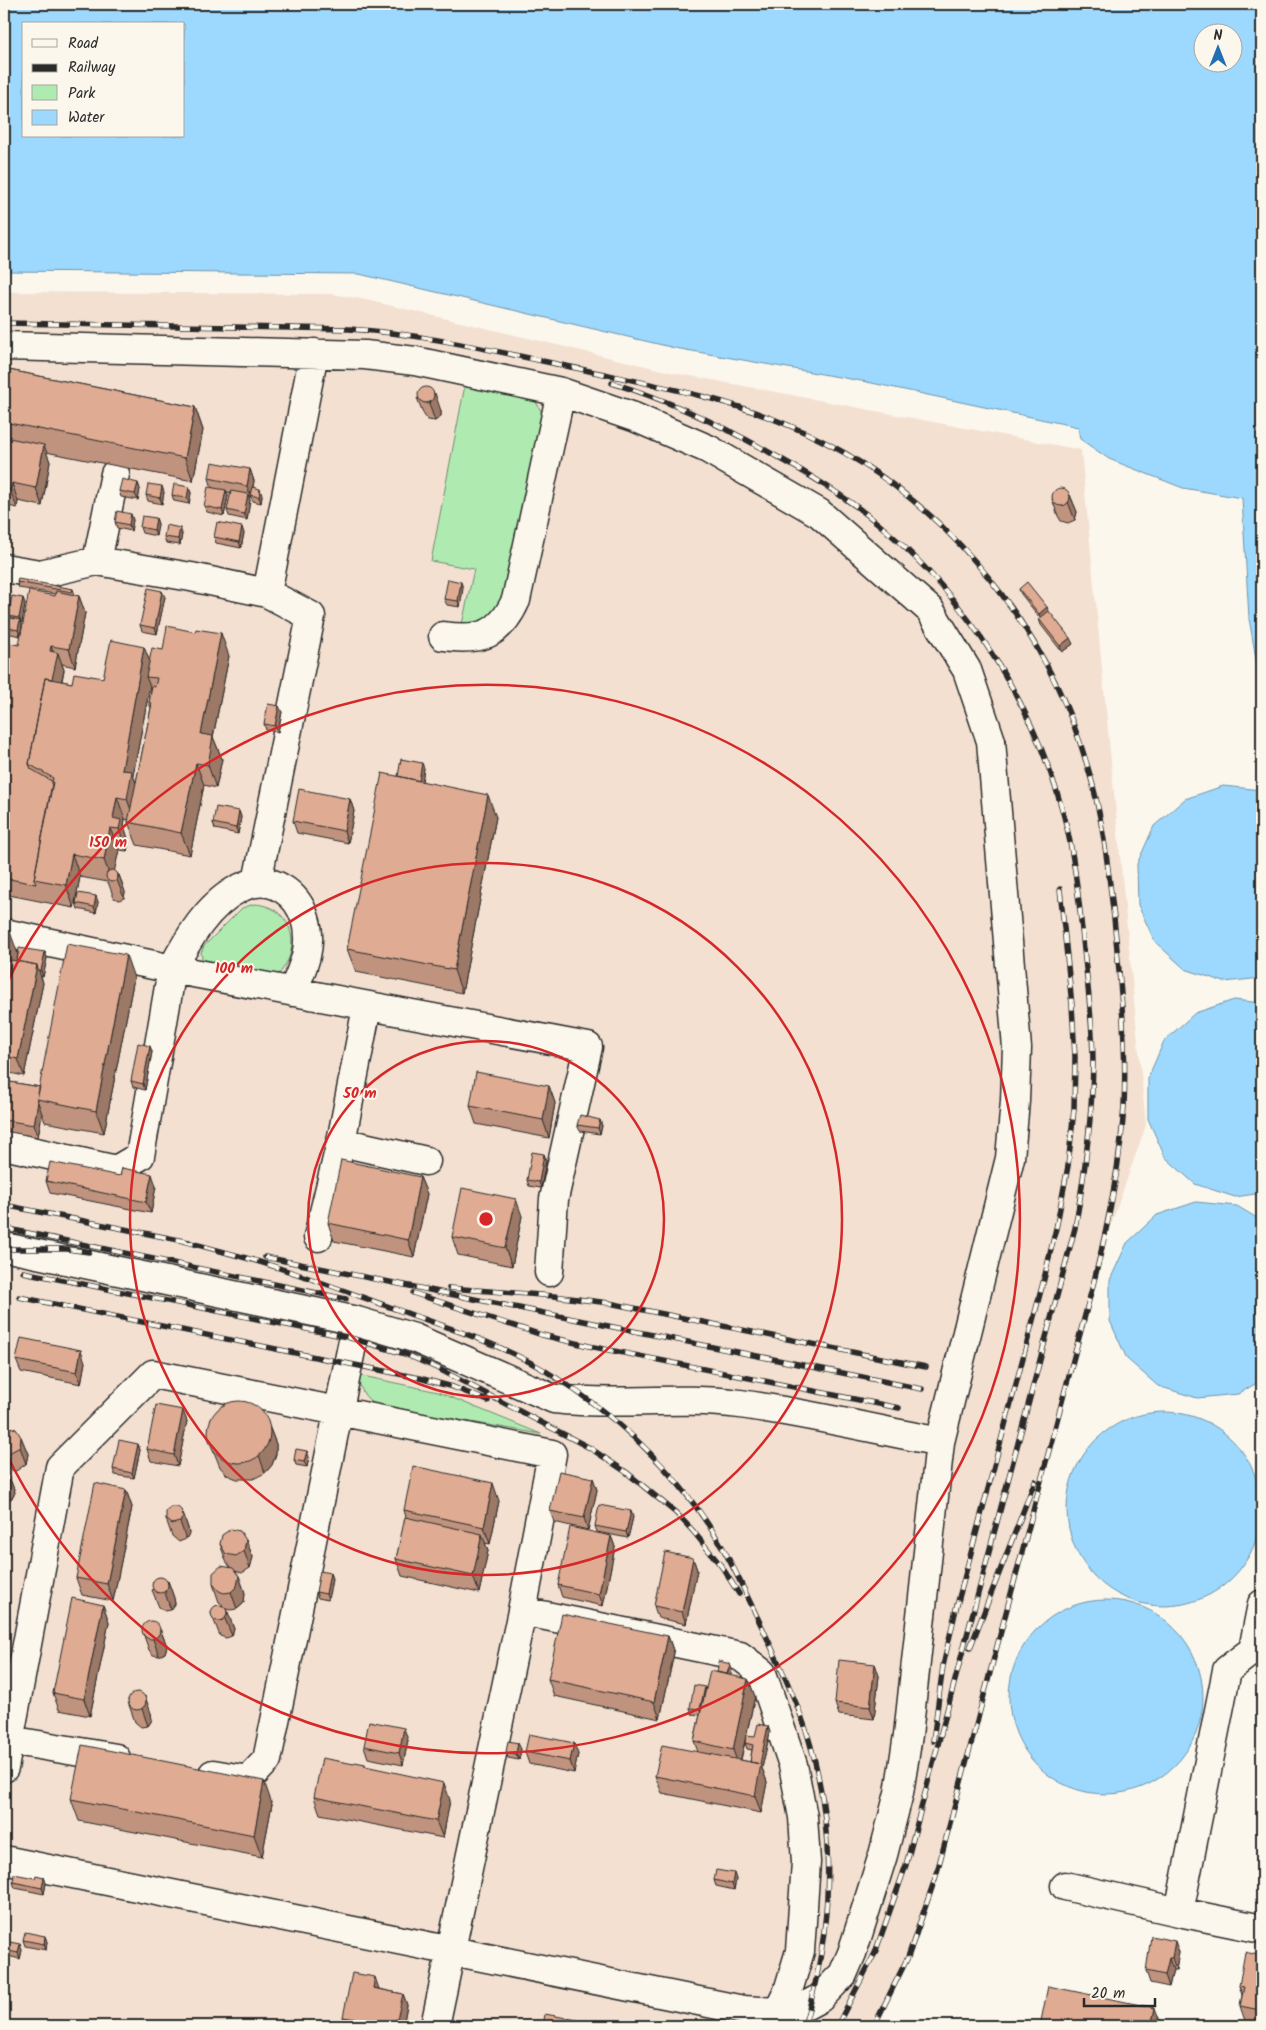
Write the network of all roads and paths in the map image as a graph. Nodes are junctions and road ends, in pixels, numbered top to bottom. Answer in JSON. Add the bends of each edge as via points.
{"nodes":[{"id":1,"x":4,"y":346,"type":"edge"},
{"id":2,"x":314,"y":354,"type":"junction"},
{"id":3,"x":561,"y":392,"type":"junction"},
{"id":4,"x":115,"y":474,"type":"dead end"},
{"id":5,"x":97,"y":561,"type":"junction"},
{"id":6,"x":4,"y":568,"type":"edge"},
{"id":7,"x":267,"y":593,"type":"junction"},
{"id":8,"x":443,"y":636,"type":"dead end"},
{"id":9,"x":257,"y":882,"type":"junction"},
{"id":10,"x":4,"y":933,"type":"edge"},
{"id":11,"x":172,"y":969,"type":"junction"},
{"id":12,"x":293,"y":992,"type":"junction"},
{"id":13,"x":367,"y":1007,"type":"junction"},
{"id":14,"x":341,"y":1142,"type":"junction"},
{"id":15,"x":4,"y":1145,"type":"edge"},
{"id":16,"x":426,"y":1161,"type":"dead end"},
{"id":17,"x":318,"y":1237,"type":"dead end"},
{"id":18,"x":4,"y":1247,"type":"edge"},
{"id":19,"x":549,"y":1272,"type":"dead end"},
{"id":20,"x":357,"y":1321,"type":"junction"},
{"id":21,"x":338,"y":1412,"type":"junction"},
{"id":22,"x":940,"y":1442,"type":"junction"},
{"id":23,"x":1262,"y":1604,"type":"edge"},
{"id":24,"x":522,"y":1611,"type":"junction"},
{"id":25,"x":1257,"y":1651,"type":"edge"},
{"id":26,"x":9,"y":1740,"type":"junction"},
{"id":27,"x":143,"y":1762,"type":"edge"},
{"id":28,"x":4,"y":1768,"type":"edge"},
{"id":29,"x":191,"y":1770,"type":"edge"},
{"id":30,"x":4,"y":1860,"type":"edge"},
{"id":31,"x":1066,"y":1886,"type":"dead end"},
{"id":32,"x":1179,"y":1912,"type":"junction"},
{"id":33,"x":1262,"y":1929,"type":"edge"},
{"id":34,"x":450,"y":1951,"type":"junction"},
{"id":35,"x":778,"y":2012,"type":"junction"},
{"id":36,"x":435,"y":2026,"type":"edge"}],
"edges":[{"from":1,"to":2,"type":"lane"},
{"from":2,"to":3,"type":"lane","via":[[365,355],[415,361]]},
{"from":2,"to":7,"type":"lane"},
{"from":3,"to":8,"type":"lane","via":[[511,611],[497,629],[487,634],[464,639]]},
{"from":3,"to":22,"type":"lane","via":[[634,417],[708,449],[819,513],[930,610],[967,670],[991,741],[1017,1048],[1010,1158]]},
{"from":4,"to":5,"type":"lane"},
{"from":5,"to":6,"type":"lane","via":[[40,574]]},
{"from":5,"to":7,"type":"lane"},
{"from":7,"to":9,"type":"lane","via":[[311,616]]},
{"from":9,"to":11,"type":"lane","via":[[233,893],[210,912],[186,943]]},
{"from":9,"to":12,"type":"lane","via":[[275,884],[291,894],[303,910],[308,932],[306,956]]},
{"from":10,"to":11,"type":"lane"},
{"from":11,"to":12,"type":"lane"},
{"from":11,"to":15,"type":"lane","via":[[140,1156],[116,1170]]},
{"from":12,"to":13,"type":"lane"},
{"from":13,"to":14,"type":"lane"},
{"from":13,"to":19,"type":"lane","via":[[588,1047],[554,1199]]},
{"from":14,"to":16,"type":"lane"},
{"from":14,"to":17,"type":"lane"},
{"from":18,"to":20,"type":"lane"},
{"from":20,"to":21,"type":"lane"},
{"from":20,"to":22,"type":"lane","via":[[414,1338],[554,1399],[740,1404]]},
{"from":21,"to":24,"type":"lane","via":[[552,1454]]},
{"from":21,"to":26,"type":"lane","via":[[153,1374],[60,1467]]},
{"from":21,"to":29,"type":"lane","via":[[267,1760],[248,1780]]},
{"from":22,"to":35,"type":"lane","via":[[908,1735],[899,1793],[883,1856],[843,1974],[811,2003]]},
{"from":23,"to":25,"type":"lane"},
{"from":24,"to":34,"type":"lane"},
{"from":24,"to":35,"type":"lane","via":[[740,1656],[762,1673],[793,1765],[803,1817],[806,1862],[800,1951]]},
{"from":25,"to":32,"type":"lane","via":[[1227,1670]]},
{"from":26,"to":27,"type":"lane"},
{"from":26,"to":28,"type":"lane"},
{"from":30,"to":34,"type":"lane"},
{"from":31,"to":32,"type":"lane"},
{"from":32,"to":33,"type":"lane"},
{"from":34,"to":35,"type":"lane","via":[[743,2010]]},
{"from":34,"to":36,"type":"lane"}]}
